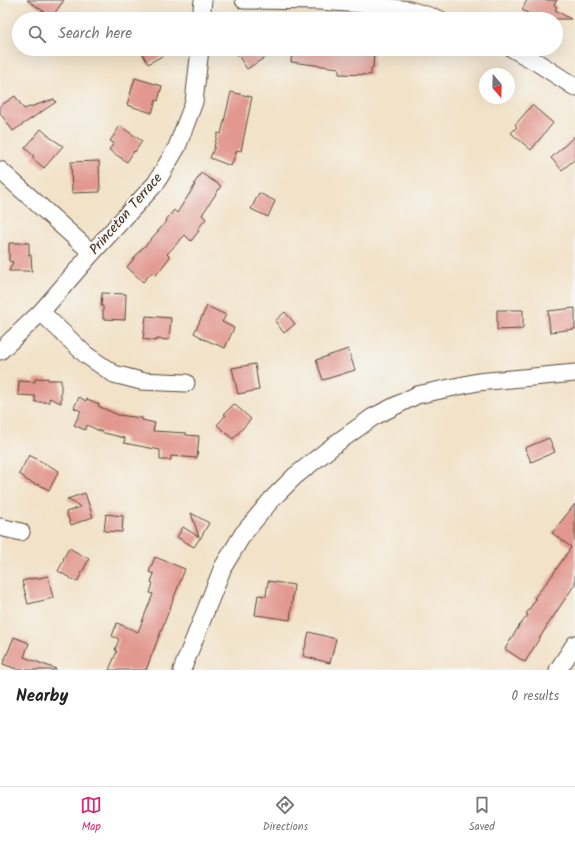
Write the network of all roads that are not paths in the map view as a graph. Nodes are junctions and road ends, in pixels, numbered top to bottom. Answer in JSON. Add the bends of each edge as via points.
{"nodes":[{"id":1,"x":203,"y":0,"type":"edge"},
{"id":2,"x":244,"y":0,"type":"edge"},
{"id":3,"x":202,"y":12,"type":"edge"},
{"id":4,"x":416,"y":12,"type":"edge"},
{"id":5,"x":199,"y":56,"type":"edge"},
{"id":6,"x":526,"y":56,"type":"edge"},
{"id":7,"x":575,"y":87,"type":"edge"},
{"id":8,"x":0,"y":170,"type":"edge"},
{"id":9,"x":92,"y":253,"type":"junction"},
{"id":10,"x":41,"y":312,"type":"junction"},
{"id":11,"x":0,"y":351,"type":"edge"},
{"id":12,"x":575,"y":373,"type":"edge"},
{"id":13,"x":186,"y":383,"type":"dead end"},
{"id":14,"x":0,"y":527,"type":"edge"},
{"id":15,"x":21,"y":532,"type":"dead end"},
{"id":16,"x":575,"y":644,"type":"edge"},
{"id":17,"x":182,"y":670,"type":"edge"},
{"id":18,"x":558,"y":670,"type":"edge"}],
"edges":[{"from":1,"to":3,"type":"street"},
{"from":2,"to":4,"type":"street","via":[[320,1]]},
{"from":5,"to":9,"type":"street","name":"Princeton Terrace","via":[[194,102],[177,147],[156,182]]},
{"from":6,"to":7,"type":"street"},
{"from":8,"to":9,"type":"street"},
{"from":9,"to":10,"type":"street","name":"Princeton Terrace"},
{"from":10,"to":11,"type":"street","name":"Princeton Terrace"},
{"from":10,"to":13,"type":"street","via":[[86,355],[114,374],[141,381]]},
{"from":12,"to":17,"type":"street","via":[[478,382],[417,395],[373,417],[338,442],[295,476],[243,534],[223,567]]},
{"from":14,"to":15,"type":"street"},
{"from":16,"to":18,"type":"street"}]}
